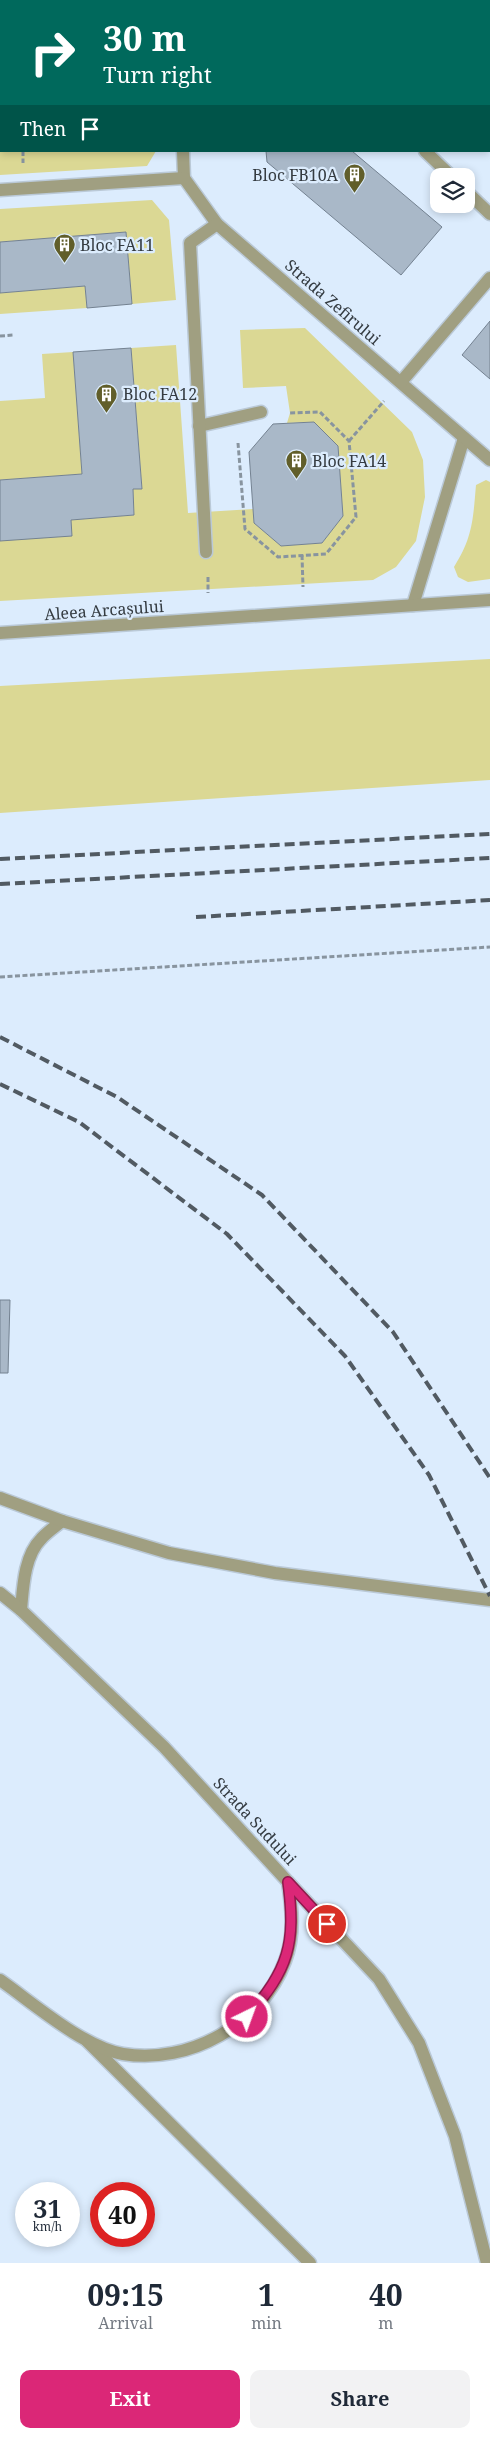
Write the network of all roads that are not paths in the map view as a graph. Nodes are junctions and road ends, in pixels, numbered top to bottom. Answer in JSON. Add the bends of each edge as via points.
{"nodes":[{"id":1,"x":183,"y":152,"type":"edge"},
{"id":2,"x":426,"y":152,"type":"edge"},
{"id":3,"x":443,"y":168,"type":"edge"},
{"id":4,"x":184,"y":178,"type":"junction"},
{"id":5,"x":0,"y":190,"type":"edge"},
{"id":6,"x":475,"y":200,"type":"edge"},
{"id":7,"x":490,"y":214,"type":"edge"},
{"id":8,"x":217,"y":224,"type":"junction"},
{"id":9,"x":490,"y":278,"type":"edge"},
{"id":10,"x":401,"y":382,"type":"junction"},
{"id":11,"x":261,"y":412,"type":"dead end"},
{"id":12,"x":199,"y":426,"type":"junction"},
{"id":13,"x":464,"y":438,"type":"junction"},
{"id":14,"x":490,"y":460,"type":"edge"},
{"id":15,"x":206,"y":552,"type":"road end"},
{"id":16,"x":490,"y":600,"type":"edge"},
{"id":17,"x":412,"y":606,"type":"junction"},
{"id":18,"x":0,"y":633,"type":"edge"},
{"id":19,"x":0,"y":1498,"type":"edge"},
{"id":20,"x":62,"y":1521,"type":"junction"},
{"id":21,"x":0,"y":1593,"type":"edge"},
{"id":22,"x":490,"y":1600,"type":"edge"},
{"id":23,"x":22,"y":1610,"type":"junction"},
{"id":24,"x":288,"y":1882,"type":"junction"},
{"id":25,"x":0,"y":1980,"type":"edge"},
{"id":26,"x":85,"y":2040,"type":"junction"},
{"id":27,"x":310,"y":2263,"type":"edge"},
{"id":28,"x":487,"y":2263,"type":"edge"}],
"edges":[{"from":1,"to":4,"type":"street"},
{"from":2,"to":3,"type":"street"},
{"from":4,"to":5,"type":"street"},
{"from":4,"to":8,"type":"street","name":"Strada Zefirului"},
{"from":6,"to":7,"type":"street"},
{"from":8,"to":10,"type":"street","name":"Strada Zefirului"},
{"from":8,"to":12,"type":"street","via":[[190,243]]},
{"from":9,"to":10,"type":"street"},
{"from":10,"to":13,"type":"street","name":"Strada Zefirului"},
{"from":11,"to":12,"type":"street"},
{"from":12,"to":15,"type":"street"},
{"from":13,"to":14,"type":"street","name":"Strada Zefirului"},
{"from":13,"to":17,"type":"street"},
{"from":16,"to":17,"type":"street"},
{"from":17,"to":18,"type":"street","name":"Aleea Arcașului"},
{"from":19,"to":20,"type":"street"},
{"from":20,"to":22,"type":"street","via":[[169,1553],[274,1573]]},
{"from":20,"to":23,"type":"street","via":[[39,1540],[31,1557],[24,1583]]},
{"from":21,"to":23,"type":"street","name":"Strada Sudului"},
{"from":23,"to":24,"type":"street","name":"Strada Sudului","via":[[164,1748]]},
{"from":24,"to":26,"type":"street","name":"Strada Sudului","via":[[292,1910],[286,1960],[270,1991],[247,2017],[213,2040],[176,2053],[122,2054]]},
{"from":24,"to":28,"type":"street","via":[[379,1979],[419,2043],[455,2136]]},
{"from":25,"to":26,"type":"street","name":"Strada Sudului"},
{"from":26,"to":27,"type":"street"}]}
